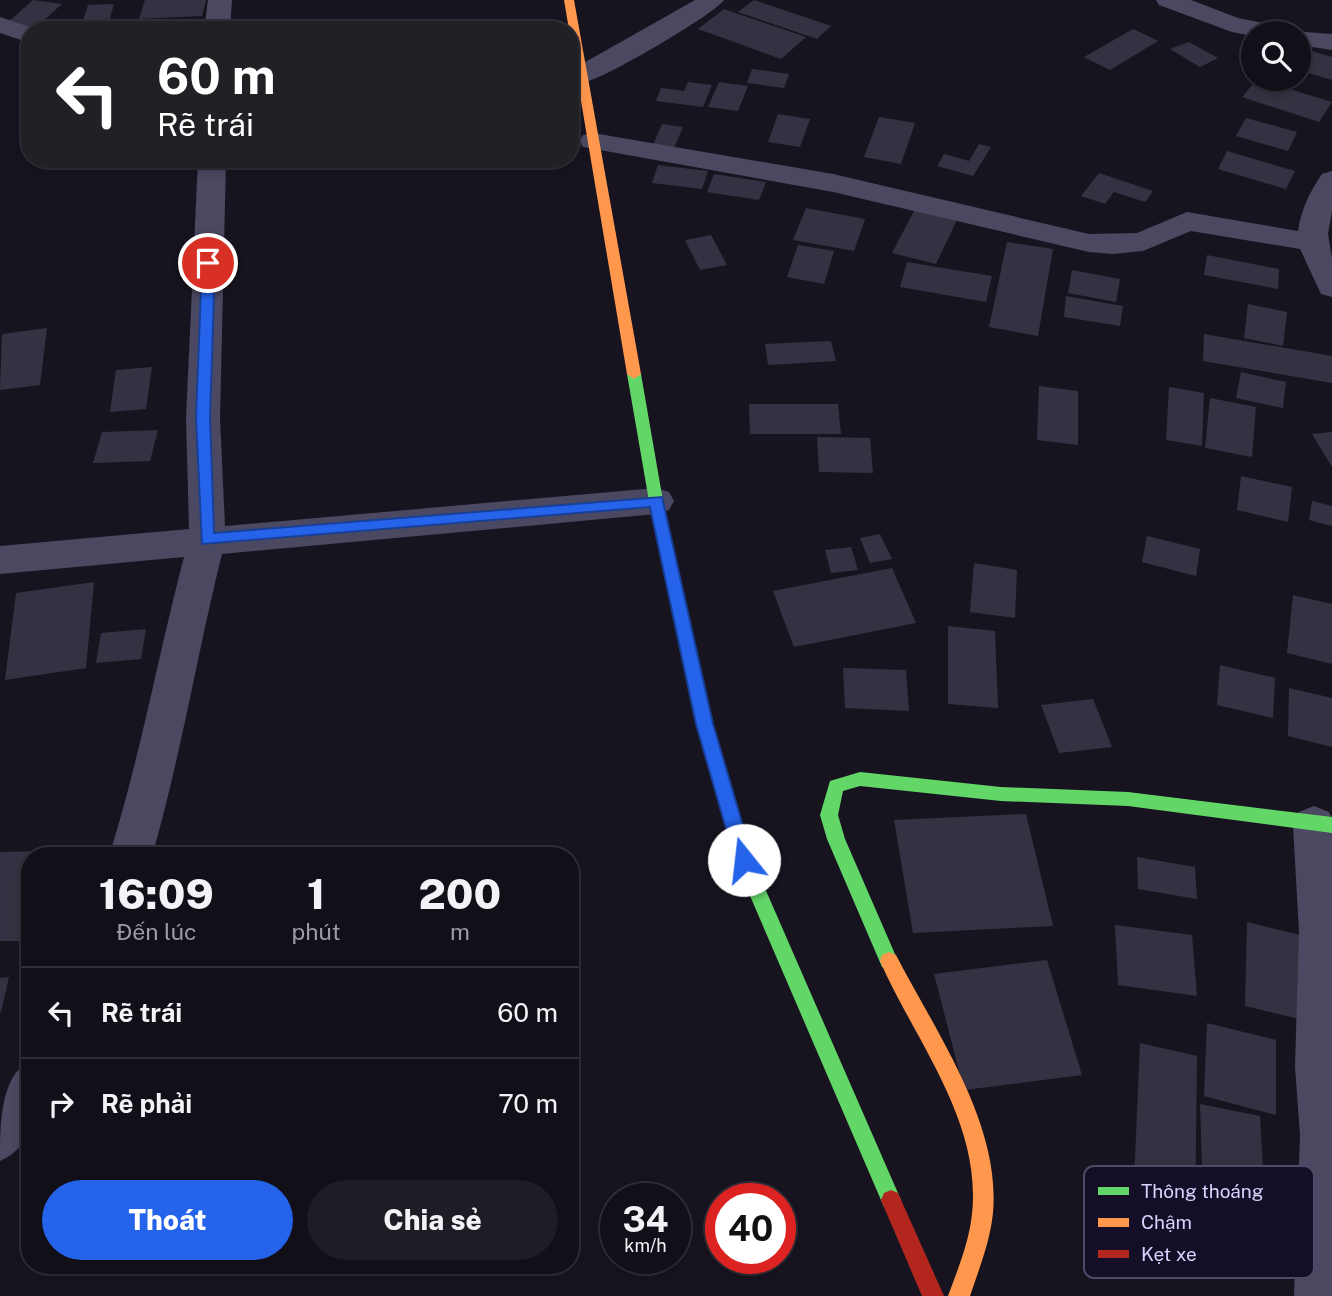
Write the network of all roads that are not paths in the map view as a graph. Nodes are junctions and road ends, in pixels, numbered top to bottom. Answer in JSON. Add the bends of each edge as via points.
{"nodes":[{"id":1,"x":219,"y":0,"type":"edge"},
{"id":2,"x":569,"y":0,"type":"edge"},
{"id":3,"x":712,"y":0,"type":"edge"},
{"id":4,"x":1168,"y":0,"type":"edge"},
{"id":5,"x":217,"y":21,"type":"edge"},
{"id":6,"x":573,"y":21,"type":"edge"},
{"id":7,"x":0,"y":25,"type":"edge"},
{"id":8,"x":1241,"y":26,"type":"edge"},
{"id":9,"x":21,"y":32,"type":"edge"},
{"id":10,"x":1311,"y":39,"type":"edge"},
{"id":11,"x":1332,"y":42,"type":"edge"},
{"id":12,"x":579,"y":58,"type":"edge"},
{"id":13,"x":582,"y":75,"type":"junction"},
{"id":14,"x":593,"y":141,"type":"junction"},
{"id":15,"x":212,"y":168,"type":"edge"},
{"id":16,"x":1332,"y":180,"type":"edge"},
{"id":17,"x":1311,"y":242,"type":"junction"},
{"id":18,"x":1332,"y":287,"type":"edge"},
{"id":19,"x":656,"y":501,"type":"junction"},
{"id":20,"x":207,"y":540,"type":"junction"},
{"id":21,"x":0,"y":560,"type":"edge"},
{"id":22,"x":1323,"y":825,"type":"edge"},
{"id":23,"x":133,"y":847,"type":"edge"},
{"id":24,"x":21,"y":1100,"type":"edge"},
{"id":25,"x":1328,"y":1136,"type":"edge"},
{"id":26,"x":0,"y":1137,"type":"edge"},
{"id":27,"x":933,"y":1296,"type":"edge"},
{"id":28,"x":959,"y":1296,"type":"edge"},
{"id":29,"x":1320,"y":1296,"type":"edge"}],
"edges":[{"from":1,"to":5,"type":"street"},
{"from":2,"to":6,"type":"street"},
{"from":3,"to":13,"type":"street"},
{"from":4,"to":8,"type":"street"},
{"from":7,"to":9,"type":"street"},
{"from":10,"to":11,"type":"street"},
{"from":12,"to":13,"type":"street"},
{"from":13,"to":14,"type":"street"},
{"from":14,"to":17,"type":"street","via":[[833,183],[1089,243],[1143,242],[1187,222]]},
{"from":14,"to":19,"type":"street"},
{"from":15,"to":20,"type":"street","via":[[203,418]]},
{"from":16,"to":17,"type":"street","via":[[1314,218]]},
{"from":17,"to":18,"type":"street"},
{"from":19,"to":20,"type":"street"},
{"from":19,"to":27,"type":"street","via":[[704,724],[744,860]]},
{"from":20,"to":21,"type":"street"},
{"from":20,"to":23,"type":"street","via":[[176,660],[153,781]]},
{"from":22,"to":25,"type":"street","via":[[1319,1067]]},
{"from":22,"to":28,"type":"street","via":[[1128,799],[1001,794],[860,779],[836,786],[829,815],[836,839],[896,976],[953,1082],[977,1140],[984,1175],[982,1214],[971,1268]]},
{"from":24,"to":26,"type":"street"},
{"from":25,"to":29,"type":"street"}]}
